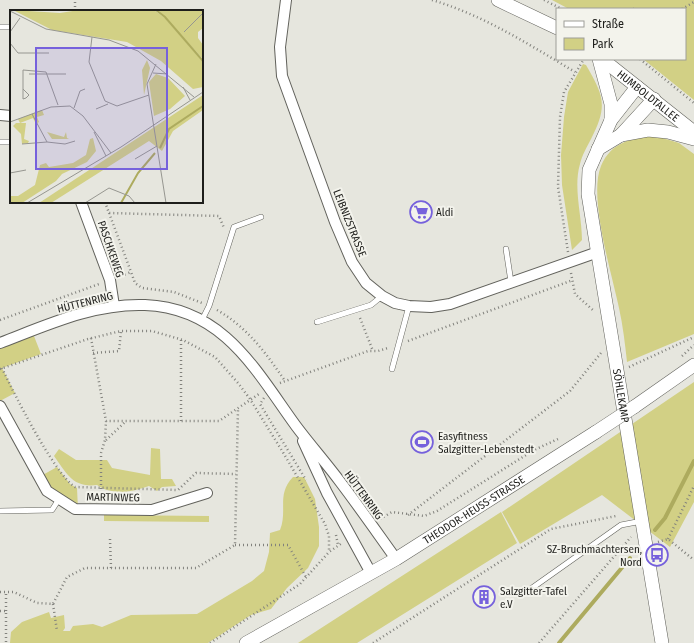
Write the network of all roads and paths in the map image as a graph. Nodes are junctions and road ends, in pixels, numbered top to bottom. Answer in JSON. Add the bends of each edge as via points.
{"nodes":[{"id":1,"x":286,"y":0,"type":"edge"},
{"id":2,"x":432,"y":0,"type":"edge"},
{"id":3,"x":498,"y":0,"type":"edge"},
{"id":4,"x":544,"y":0,"type":"edge"},
{"id":5,"x":694,"y":2,"type":"edge"},
{"id":6,"x":560,"y":8,"type":"edge"},
{"id":7,"x":684,"y":8,"type":"edge"},
{"id":8,"x":0,"y":26,"type":"edge"},
{"id":9,"x":10,"y":27,"type":"edge"},
{"id":10,"x":556,"y":28,"type":"edge"},
{"id":11,"x":583,"y":60,"type":"edge"},
{"id":12,"x":600,"y":60,"type":"edge"},
{"id":13,"x":601,"y":60,"type":"edge"},
{"id":14,"x":641,"y":60,"type":"edge"},
{"id":15,"x":575,"y":72,"type":"junction"},
{"id":16,"x":637,"y":87,"type":"junction"},
{"id":17,"x":654,"y":99,"type":"junction"},
{"id":18,"x":694,"y":102,"type":"edge"},
{"id":19,"x":0,"y":115,"type":"edge"},
{"id":20,"x":10,"y":116,"type":"edge"},
{"id":21,"x":611,"y":120,"type":"junction"},
{"id":22,"x":694,"y":132,"type":"edge"},
{"id":23,"x":621,"y":135,"type":"junction"},
{"id":24,"x":694,"y":139,"type":"edge"},
{"id":25,"x":598,"y":149,"type":"junction"},
{"id":26,"x":81,"y":203,"type":"edge"},
{"id":27,"x":105,"y":203,"type":"edge"},
{"id":28,"x":109,"y":213,"type":"junction"},
{"id":29,"x":261,"y":217,"type":"dead end"},
{"id":30,"x":229,"y":241,"type":"junction"},
{"id":31,"x":506,"y":249,"type":"dead end"},
{"id":32,"x":598,"y":252,"type":"junction"},
{"id":33,"x":569,"y":261,"type":"junction"},
{"id":34,"x":131,"y":272,"type":"dead end"},
{"id":35,"x":573,"y":280,"type":"junction"},
{"id":36,"x":511,"y":282,"type":"junction"},
{"id":37,"x":382,"y":296,"type":"junction"},
{"id":38,"x":114,"y":306,"type":"junction"},
{"id":39,"x":409,"y":306,"type":"junction"},
{"id":40,"x":356,"y":310,"type":"junction"},
{"id":41,"x":596,"y":313,"type":"dead end"},
{"id":42,"x":202,"y":320,"type":"junction"},
{"id":43,"x":318,"y":322,"type":"dead end"},
{"id":44,"x":121,"y":331,"type":"junction"},
{"id":45,"x":694,"y":337,"type":"edge"},
{"id":46,"x":91,"y":338,"type":"junction"},
{"id":47,"x":181,"y":340,"type":"junction"},
{"id":48,"x":0,"y":343,"type":"edge"},
{"id":49,"x":399,"y":345,"type":"junction"},
{"id":50,"x":600,"y":347,"type":"dead end"},
{"id":51,"x":373,"y":351,"type":"junction"},
{"id":52,"x":94,"y":353,"type":"junction"},
{"id":53,"x":601,"y":353,"type":"junction"},
{"id":54,"x":602,"y":360,"type":"dead end"},
{"id":55,"x":694,"y":365,"type":"edge"},
{"id":56,"x":1,"y":368,"type":"edge"},
{"id":57,"x":392,"y":369,"type":"dead end"},
{"id":58,"x":617,"y":373,"type":"junction"},
{"id":59,"x":270,"y":388,"type":"junction"},
{"id":60,"x":250,"y":399,"type":"junction"},
{"id":61,"x":0,"y":406,"type":"edge"},
{"id":62,"x":238,"y":408,"type":"junction"},
{"id":63,"x":106,"y":421,"type":"junction"},
{"id":64,"x":126,"y":421,"type":"junction"},
{"id":65,"x":181,"y":421,"type":"junction"},
{"id":66,"x":296,"y":426,"type":"junction"},
{"id":67,"x":563,"y":437,"type":"dead end"},
{"id":68,"x":105,"y":440,"type":"junction"},
{"id":69,"x":236,"y":474,"type":"junction"},
{"id":70,"x":308,"y":483,"type":"dead end"},
{"id":71,"x":694,"y":486,"type":"edge"},
{"id":72,"x":101,"y":489,"type":"junction"},
{"id":73,"x":207,"y":493,"type":"dead end"},
{"id":74,"x":59,"y":500,"type":"junction"},
{"id":75,"x":0,"y":511,"type":"edge"},
{"id":76,"x":392,"y":512,"type":"dead end"},
{"id":77,"x":407,"y":515,"type":"junction"},
{"id":78,"x":642,"y":521,"type":"junction"},
{"id":79,"x":629,"y":523,"type":"junction"},
{"id":80,"x":334,"y":530,"type":"dead end"},
{"id":81,"x":668,"y":538,"type":"junction"},
{"id":82,"x":110,"y":539,"type":"dead end"},
{"id":83,"x":235,"y":545,"type":"junction"},
{"id":84,"x":338,"y":545,"type":"dead end"},
{"id":85,"x":646,"y":546,"type":"junction"},
{"id":86,"x":396,"y":559,"type":"junction"},
{"id":87,"x":694,"y":560,"type":"edge"},
{"id":88,"x":111,"y":568,"type":"junction"},
{"id":89,"x":371,"y":573,"type":"junction"},
{"id":90,"x":306,"y":577,"type":"junction"},
{"id":91,"x":0,"y":592,"type":"edge"},
{"id":92,"x":6,"y":592,"type":"junction"},
{"id":93,"x":525,"y":593,"type":"dead end"},
{"id":94,"x":53,"y":604,"type":"junction"},
{"id":95,"x":0,"y":611,"type":"edge"},
{"id":96,"x":6,"y":611,"type":"junction"},
{"id":97,"x":57,"y":632,"type":"dead end"},
{"id":98,"x":6,"y":643,"type":"edge"},
{"id":99,"x":210,"y":643,"type":"edge"},
{"id":100,"x":246,"y":643,"type":"edge"},
{"id":101,"x":373,"y":643,"type":"edge"},
{"id":102,"x":539,"y":643,"type":"edge"},
{"id":103,"x":662,"y":643,"type":"edge"}],
"edges":[{"from":1,"to":37,"type":"street","name":"LEIBNIZSTRASSE","via":[[280,47],[282,76],[352,262],[366,283]]},
{"from":2,"to":15,"type":"path","via":[[457,8]]},
{"from":3,"to":10,"type":"street"},
{"from":4,"to":6,"type":"path"},
{"from":5,"to":7,"type":"path"},
{"from":8,"to":9,"type":"lane"},
{"from":11,"to":15,"type":"path"},
{"from":12,"to":21,"type":"street","via":[[611,104]]},
{"from":13,"to":16,"type":"street","name":"HUMBOLDTALLEE"},
{"from":14,"to":18,"type":"path"},
{"from":15,"to":33,"type":"path","via":[[564,92],[558,156],[558,187]]},
{"from":16,"to":17,"type":"street","name":"HUMBOLDTALLEE"},
{"from":16,"to":21,"type":"street","name":"SÖHLEKAMP"},
{"from":17,"to":22,"type":"street","name":"HUMBOLDTALLEE"},
{"from":17,"to":23,"type":"street"},
{"from":19,"to":20,"type":"street"},
{"from":21,"to":25,"type":"street","name":"SÖHLEKAMP"},
{"from":23,"to":24,"type":"street","via":[[648,130]]},
{"from":23,"to":25,"type":"street"},
{"from":25,"to":32,"type":"street","name":"SÖHLEKAMP","via":[[590,170],[588,194]]},
{"from":26,"to":38,"type":"street","name":"PASCHKEWEG","via":[[110,280]]},
{"from":27,"to":28,"type":"path"},
{"from":28,"to":30,"type":"path","via":[[219,216]]},
{"from":28,"to":34,"type":"path"},
{"from":29,"to":30,"type":"lane","via":[[234,227]]},
{"from":30,"to":42,"type":"lane","via":[[209,306]]},
{"from":31,"to":36,"type":"lane"},
{"from":32,"to":33,"type":"street","name":"LEIBNIZSTRASSE"},
{"from":32,"to":58,"type":"street","name":"SÖHLEKAMP"},
{"from":33,"to":35,"type":"path"},
{"from":33,"to":36,"type":"street","name":"LEIBNIZSTRASSE"},
{"from":35,"to":41,"type":"path","via":[[575,294]]},
{"from":35,"to":49,"type":"path"},
{"from":36,"to":39,"type":"street","name":"LEIBNIZSTRASSE","via":[[450,304],[431,307]]},
{"from":37,"to":39,"type":"street","name":"LEIBNIZSTRASSE","via":[[395,303]]},
{"from":37,"to":40,"type":"lane","via":[[371,305]]},
{"from":38,"to":42,"type":"street","name":"HÜTTENRING","via":[[146,305],[178,311]]},
{"from":38,"to":48,"type":"street","name":"HÜTTENRING","via":[[78,314]]},
{"from":39,"to":49,"type":"lane"},
{"from":40,"to":43,"type":"lane"},
{"from":40,"to":51,"type":"path"},
{"from":42,"to":59,"type":"street","name":"HÜTTENRING","via":[[229,339],[250,360]]},
{"from":44,"to":46,"type":"path"},
{"from":44,"to":47,"type":"path","via":[[152,331]]},
{"from":44,"to":52,"type":"path","via":[[119,351]]},
{"from":45,"to":58,"type":"path"},
{"from":46,"to":52,"type":"path"},
{"from":46,"to":56,"type":"path"},
{"from":47,"to":60,"type":"path","via":[[215,356]]},
{"from":47,"to":65,"type":"path"},
{"from":49,"to":51,"type":"path","via":[[378,352]]},
{"from":49,"to":57,"type":"lane"},
{"from":50,"to":53,"type":"path"},
{"from":51,"to":59,"type":"path"},
{"from":52,"to":63,"type":"path"},
{"from":53,"to":54,"type":"path"},
{"from":53,"to":77,"type":"path","via":[[570,391]]},
{"from":55,"to":86,"type":"street","name":"THEODOR-HEUSS-STRASSE","bridge":true,"via":[[596,432]]},
{"from":56,"to":72,"type":"path","via":[[64,477],[75,487]]},
{"from":58,"to":78,"type":"street","name":"SÖHLEKAMP"},
{"from":59,"to":66,"type":"street","name":"HÜTTENRING"},
{"from":59,"to":70,"type":"path","via":[[260,404]]},
{"from":60,"to":62,"type":"path"},
{"from":60,"to":90,"type":"path","via":[[325,524],[329,536],[329,552]]},
{"from":61,"to":74,"type":"street","name":"MARTINWEG","via":[[47,492]]},
{"from":62,"to":65,"type":"path","via":[[219,421]]},
{"from":62,"to":69,"type":"path"},
{"from":63,"to":64,"type":"path"},
{"from":63,"to":68,"type":"path"},
{"from":64,"to":65,"type":"path"},
{"from":64,"to":68,"type":"path"},
{"from":66,"to":86,"type":"street","name":"HÜTTENRING"},
{"from":66,"to":89,"type":"street","name":"HÜTTENRING","via":[[327,493]]},
{"from":67,"to":77,"type":"path","via":[[534,450],[437,511],[424,516]]},
{"from":68,"to":72,"type":"path","via":[[100,453]]},
{"from":69,"to":72,"type":"path","via":[[196,473],[178,490]]},
{"from":69,"to":83,"type":"path"},
{"from":71,"to":81,"type":"path"},
{"from":73,"to":74,"type":"street","name":"MARTINWEG","via":[[152,510],[75,509]]},
{"from":74,"to":75,"type":"lane","via":[[52,510]]},
{"from":76,"to":77,"type":"path"},
{"from":78,"to":79,"type":"lane"},
{"from":78,"to":85,"type":"street","name":"SÖHLEKAMP"},
{"from":79,"to":93,"type":"lane","via":[[621,525]]},
{"from":79,"to":101,"type":"path","via":[[627,514],[551,529]]},
{"from":79,"to":102,"type":"path","via":[[631,537]]},
{"from":80,"to":84,"type":"path"},
{"from":81,"to":85,"type":"path"},
{"from":81,"to":87,"type":"path"},
{"from":82,"to":88,"type":"path"},
{"from":83,"to":88,"type":"path","via":[[196,568]]},
{"from":83,"to":90,"type":"path","via":[[288,545]]},
{"from":85,"to":103,"type":"street","name":"SÖHLEKAMP"},
{"from":86,"to":89,"type":"street","name":"THEODOR-HEUSS-STRASSE"},
{"from":88,"to":94,"type":"path","via":[[85,568],[67,577]]},
{"from":89,"to":100,"type":"street","name":"THEODOR-HEUSS-STRASSE"},
{"from":90,"to":99,"type":"path","via":[[300,584]]},
{"from":91,"to":92,"type":"path"},
{"from":92,"to":94,"type":"path","via":[[14,592],[37,603]]},
{"from":92,"to":96,"type":"path"},
{"from":94,"to":97,"type":"path"},
{"from":95,"to":96,"type":"path"},
{"from":96,"to":98,"type":"path"}]}
